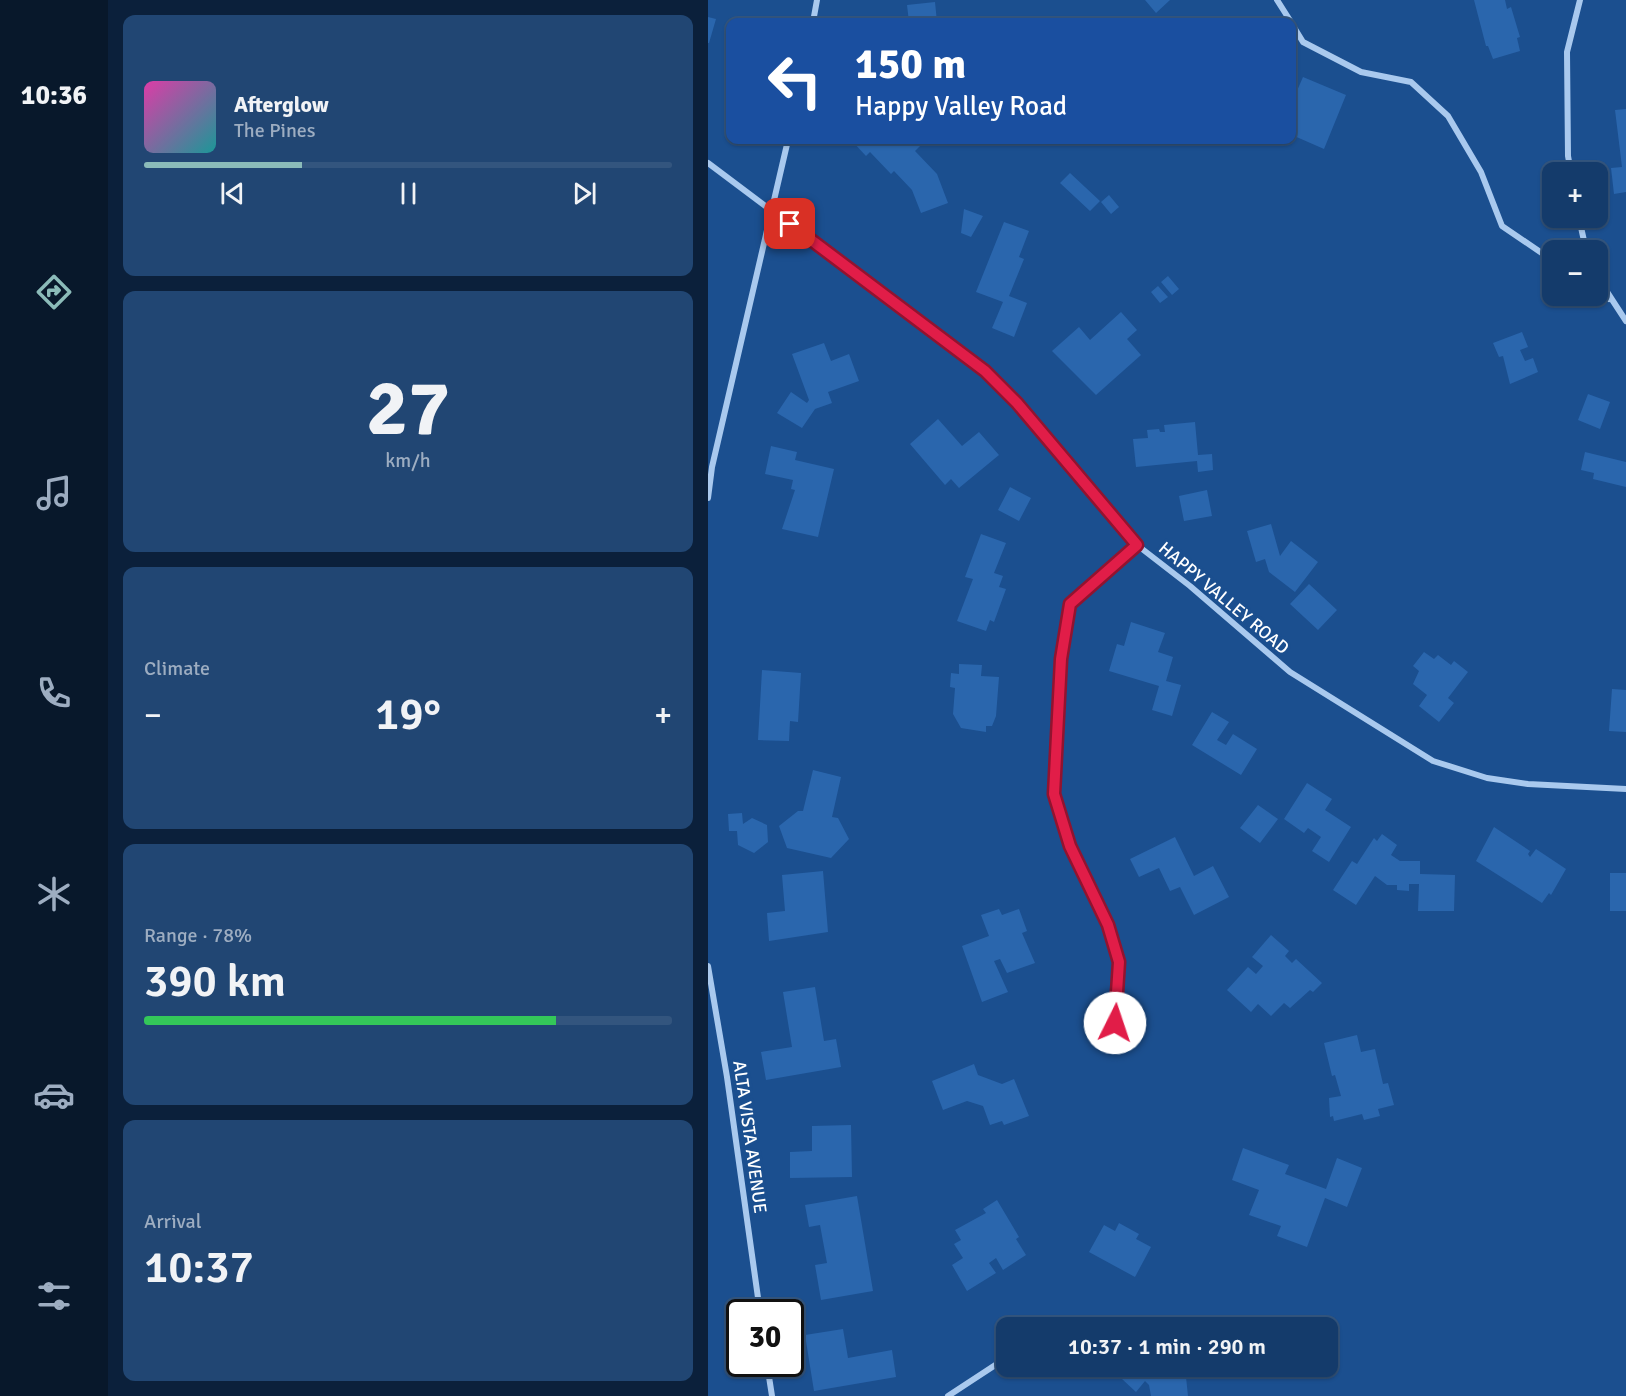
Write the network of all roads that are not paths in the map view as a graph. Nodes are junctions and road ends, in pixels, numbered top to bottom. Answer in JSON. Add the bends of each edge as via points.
{"nodes":[{"id":1,"x":818,"y":0,"type":"edge"},
{"id":2,"x":1277,"y":0,"type":"edge"},
{"id":3,"x":1580,"y":0,"type":"edge"},
{"id":4,"x":814,"y":18,"type":"edge"},
{"id":5,"x":1288,"y":18,"type":"edge"},
{"id":6,"x":1296,"y":31,"type":"edge"},
{"id":7,"x":787,"y":144,"type":"edge"},
{"id":8,"x":1569,"y":162,"type":"edge"},
{"id":9,"x":708,"y":163,"type":"edge"},
{"id":10,"x":772,"y":210,"type":"junction"},
{"id":11,"x":1542,"y":253,"type":"edge"},
{"id":12,"x":1608,"y":294,"type":"edge"},
{"id":13,"x":1608,"y":298,"type":"edge"},
{"id":14,"x":1612,"y":301,"type":"junction"},
{"id":15,"x":1626,"y":321,"type":"edge"},
{"id":16,"x":708,"y":498,"type":"edge"},
{"id":17,"x":1137,"y":545,"type":"junction"},
{"id":18,"x":1626,"y":789,"type":"edge"},
{"id":19,"x":708,"y":966,"type":"edge"},
{"id":20,"x":1115,"y":1023,"type":"dead end"},
{"id":21,"x":758,"y":1299,"type":"edge"},
{"id":22,"x":996,"y":1365,"type":"edge"},
{"id":23,"x":769,"y":1377,"type":"edge"},
{"id":24,"x":772,"y":1396,"type":"edge"},
{"id":25,"x":948,"y":1396,"type":"edge"}],
"edges":[{"from":1,"to":4,"type":"street"},
{"from":2,"to":5,"type":"street"},
{"from":3,"to":8,"type":"street","via":[[1567,52]]},
{"from":6,"to":11,"type":"street","via":[[1303,42],[1361,72],[1411,82],[1448,116],[1481,172],[1502,226]]},
{"from":7,"to":10,"type":"street"},
{"from":9,"to":10,"type":"street","name":"HAPPY VALLEY ROAD"},
{"from":10,"to":16,"type":"street","via":[[712,466]]},
{"from":10,"to":17,"type":"street","name":"HAPPY VALLEY ROAD","via":[[985,371],[1017,403]]},
{"from":12,"to":14,"type":"street"},
{"from":13,"to":14,"type":"street"},
{"from":14,"to":15,"type":"street"},
{"from":17,"to":18,"type":"street","name":"HAPPY VALLEY ROAD","via":[[1290,672],[1433,761],[1488,778],[1528,784]]},
{"from":17,"to":20,"type":"street","via":[[1070,604],[1061,659],[1054,794],[1070,846],[1108,925],[1119,962]]},
{"from":19,"to":21,"type":"street","name":"ALTA VISTA AVENUE","via":[[728,1077]]},
{"from":22,"to":25,"type":"street"},
{"from":23,"to":24,"type":"street"}]}
